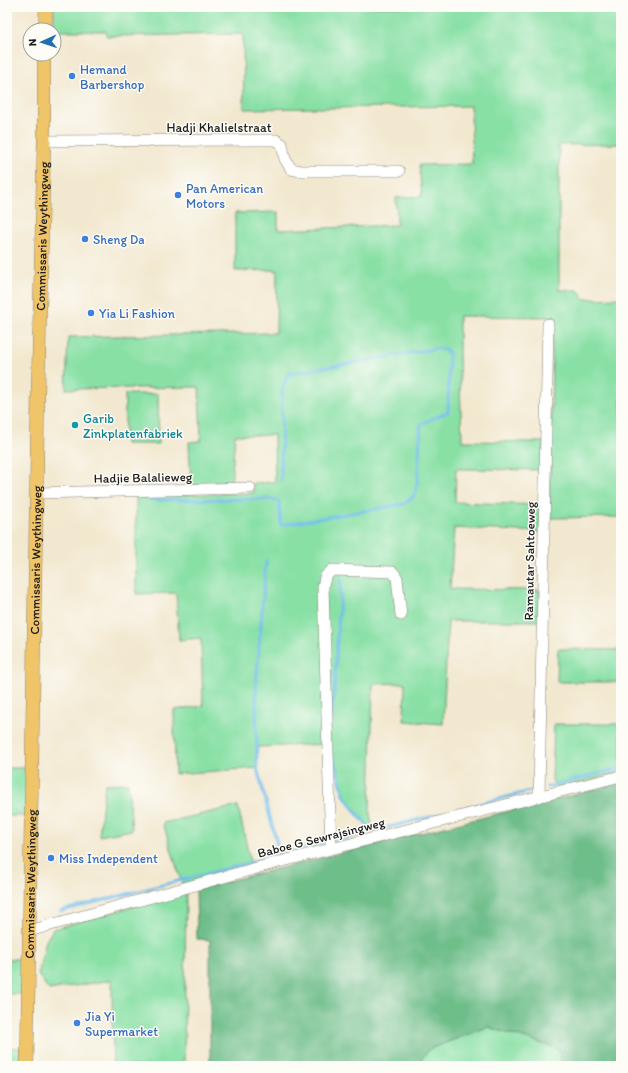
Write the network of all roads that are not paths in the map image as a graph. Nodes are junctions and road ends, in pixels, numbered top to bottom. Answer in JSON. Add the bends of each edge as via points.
{"nodes":[{"id":1,"x":46,"y":7,"type":"edge"},
{"id":2,"x":45,"y":22,"type":"edge"},
{"id":3,"x":44,"y":62,"type":"edge"},
{"id":4,"x":44,"y":141,"type":"junction"},
{"id":5,"x":399,"y":171,"type":"dead end"},
{"id":6,"x":548,"y":324,"type":"dead end"},
{"id":7,"x":250,"y":488,"type":"dead end"},
{"id":8,"x":36,"y":493,"type":"junction"},
{"id":9,"x":401,"y":615,"type":"dead end"},
{"id":10,"x":621,"y":776,"type":"edge"},
{"id":11,"x":539,"y":797,"type":"junction"},
{"id":12,"x":330,"y":849,"type":"junction"},
{"id":13,"x":29,"y":931,"type":"junction"},
{"id":14,"x":27,"y":1066,"type":"edge"}],
"edges":[{"from":1,"to":2,"type":"main road"},
{"from":3,"to":4,"type":"main road","name":"Commissaris Weythingweg"},
{"from":4,"to":5,"type":"street","name":"Hadji Khalielstraat","via":[[276,140],[282,144],[285,159],[291,168],[302,171]]},
{"from":4,"to":8,"type":"main road","name":"Commissaris Weythingweg"},
{"from":6,"to":11,"type":"street","name":"Ramautar Sahtoeweg"},
{"from":7,"to":8,"type":"street","name":"Hadjie Balalieweg"},
{"from":8,"to":13,"type":"main road","name":"Commissaris Weythingweg"},
{"from":9,"to":12,"type":"street","via":[[397,578],[393,572],[332,570],[325,577],[323,587]]},
{"from":10,"to":11,"type":"street","name":"Baboe G Sewrajsingweg"},
{"from":11,"to":12,"type":"street","name":"Baboe G Sewrajsingweg"},
{"from":12,"to":13,"type":"street","name":"Baboe G Sewrajsingweg"},
{"from":13,"to":14,"type":"main road","name":"Commissaris Weythingweg"}]}
